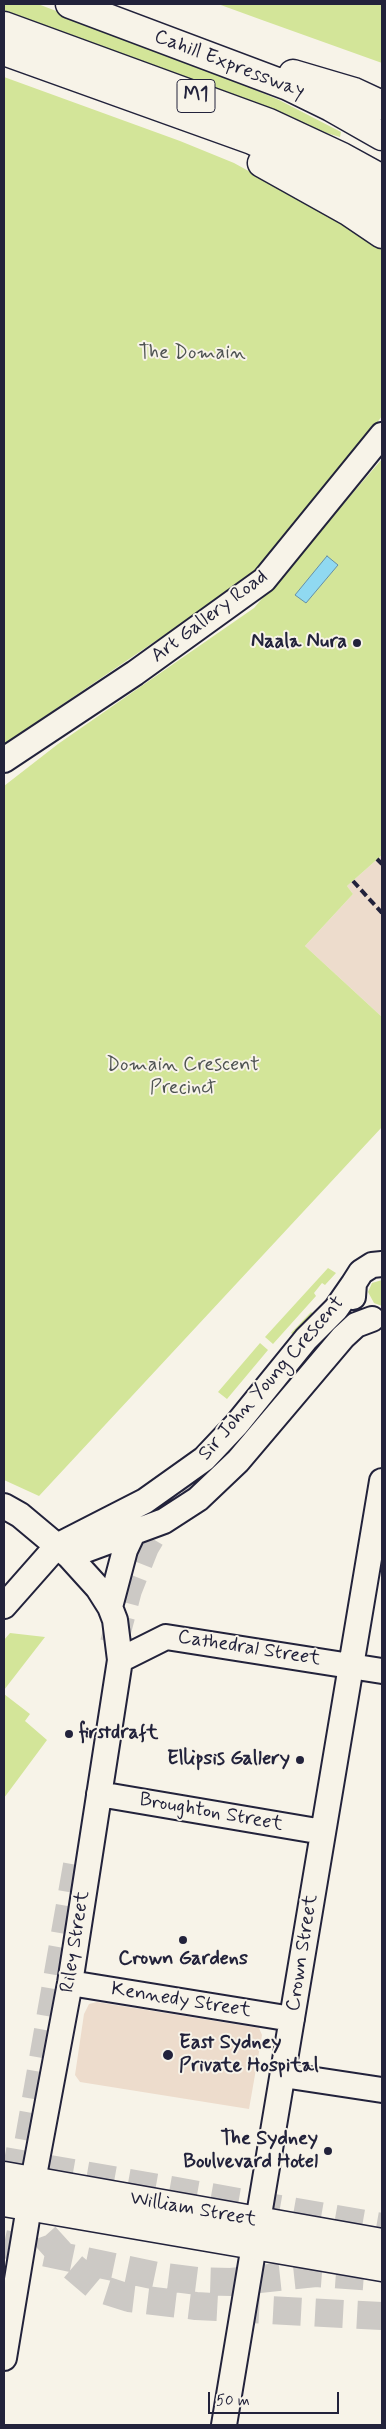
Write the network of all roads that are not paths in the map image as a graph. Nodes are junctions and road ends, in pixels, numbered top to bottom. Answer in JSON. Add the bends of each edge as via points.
{"nodes":[{"id":1,"x":70,"y":4,"type":"edge"},
{"id":2,"x":100,"y":4,"type":"edge"},
{"id":3,"x":4,"y":26,"type":"edge"},
{"id":4,"x":4,"y":40,"type":"edge"},
{"id":5,"x":168,"y":41,"type":"junction"},
{"id":6,"x":4,"y":51,"type":"edge"},
{"id":7,"x":4,"y":65,"type":"edge"},
{"id":8,"x":382,"y":105,"type":"edge"},
{"id":9,"x":382,"y":136,"type":"edge"},
{"id":10,"x":223,"y":143,"type":"junction"},
{"id":11,"x":382,"y":180,"type":"edge"},
{"id":12,"x":382,"y":198,"type":"edge"},
{"id":13,"x":382,"y":209,"type":"edge"},
{"id":14,"x":382,"y":220,"type":"edge"},
{"id":15,"x":382,"y":234,"type":"edge"},
{"id":16,"x":382,"y":435,"type":"edge"},
{"id":17,"x":4,"y":760,"type":"edge"},
{"id":18,"x":379,"y":1261,"type":"edge"},
{"id":19,"x":354,"y":1282,"type":"junction"},
{"id":20,"x":380,"y":1320,"type":"edge"},
{"id":21,"x":315,"y":1370,"type":"junction"},
{"id":22,"x":237,"y":1424,"type":"junction"},
{"id":23,"x":382,"y":1481,"type":"edge"},
{"id":24,"x":4,"y":1506,"type":"edge"},
{"id":25,"x":133,"y":1533,"type":"junction"},
{"id":26,"x":63,"y":1551,"type":"junction"},
{"id":27,"x":4,"y":1606,"type":"edge"},
{"id":28,"x":110,"y":1607,"type":"junction"},
{"id":29,"x":120,"y":1660,"type":"junction"},
{"id":30,"x":351,"y":1666,"type":"junction"},
{"id":31,"x":382,"y":1671,"type":"edge"},
{"id":32,"x":99,"y":1794,"type":"junction"},
{"id":33,"x":323,"y":1832,"type":"junction"},
{"id":34,"x":70,"y":1983,"type":"junction"},
{"id":35,"x":292,"y":2019,"type":"junction"},
{"id":36,"x":283,"y":2074,"type":"junction"},
{"id":37,"x":382,"y":2090,"type":"edge"},
{"id":38,"x":4,"y":2176,"type":"tunnel mouth"},
{"id":39,"x":22,"y":2197,"type":"edge"},
{"id":40,"x":256,"y":2233,"type":"junction"},
{"id":41,"x":382,"y":2243,"type":"edge"},
{"id":42,"x":382,"y":2267,"type":"edge"},
{"id":43,"x":4,"y":2358,"type":"edge"},
{"id":44,"x":224,"y":2425,"type":"edge"}],
"edges":[{"from":1,"to":5,"type":"main road","name":"Cahill Expressway","number":"M1"},
{"from":2,"to":5,"type":"main road"},
{"from":3,"to":11,"type":"main road","name":"Cahill Expressway","number":"M1","via":[[270,123]]},
{"from":4,"to":12,"type":"main road","via":[[268,137]]},
{"from":5,"to":8,"type":"main road","via":[[334,86]]},
{"from":5,"to":9,"type":"main road","name":"Cahill Expressway","number":"M1","via":[[288,86]]},
{"from":6,"to":13,"type":"main road","via":[[252,140],[320,172]]},
{"from":7,"to":10,"type":"street"},
{"from":10,"to":14,"type":"street","via":[[307,175]]},
{"from":10,"to":15,"type":"main road","via":[[341,207]]},
{"from":16,"to":17,"type":"street","name":"Art Gallery Road","via":[[264,580],[135,673]]},
{"from":18,"to":19,"type":"street","name":"Sir John Young Crescent","via":[[361,1272]]},
{"from":19,"to":20,"type":"street","via":[[354,1302],[361,1312]]},
{"from":19,"to":22,"type":"street","name":"Sir John Young Crescent","via":[[336,1309],[292,1355]]},
{"from":20,"to":21,"type":"street","name":"Sir John Young Crescent","via":[[350,1330]]},
{"from":21,"to":22,"type":"street","via":[[283,1390],[251,1421]]},
{"from":21,"to":25,"type":"street","name":"Sir John Young Crescent","via":[[210,1490],[175,1515]]},
{"from":22,"to":26,"type":"street","name":"Sir John Young Crescent","via":[[204,1460],[168,1487]]},
{"from":23,"to":30,"type":"street","name":"Crown Street"},
{"from":24,"to":26,"type":"street","name":"Riley Street","via":[[20,1515]]},
{"from":25,"to":26,"type":"street","name":"Sir John Young Crescent"},
{"from":25,"to":28,"type":"street","via":[[125,1550]]},
{"from":26,"to":27,"type":"street"},
{"from":26,"to":28,"type":"street","name":"Riley Street","via":[[91,1580]]},
{"from":28,"to":29,"type":"street","name":"Riley Street"},
{"from":29,"to":30,"type":"street","name":"Cathedral Street","via":[[166,1637]]},
{"from":29,"to":32,"type":"street","name":"Riley Street"},
{"from":30,"to":31,"type":"street","name":"Cathedral Street"},
{"from":30,"to":33,"type":"street","name":"Crown Street"},
{"from":32,"to":33,"type":"street","name":"Broughton Street"},
{"from":32,"to":34,"type":"street","name":"Riley Street"},
{"from":33,"to":35,"type":"street","name":"Crown Street"},
{"from":34,"to":35,"type":"street","name":"Kennedy Street"},
{"from":34,"to":39,"type":"street","name":"Riley Street"},
{"from":35,"to":36,"type":"street","name":"Crown Street"},
{"from":36,"to":37,"type":"street"},
{"from":36,"to":40,"type":"street","name":"Crown Street"},
{"from":38,"to":39,"type":"main road","name":"William Street"},
{"from":39,"to":40,"type":"main road","name":"William Street"},
{"from":39,"to":43,"type":"street","name":"Riley Street","via":[[15,2290]]},
{"from":40,"to":41,"type":"main road","name":"William Street"},
{"from":40,"to":42,"type":"main road","name":"William Street"},
{"from":40,"to":44,"type":"street","name":"Crown Street"}]}
